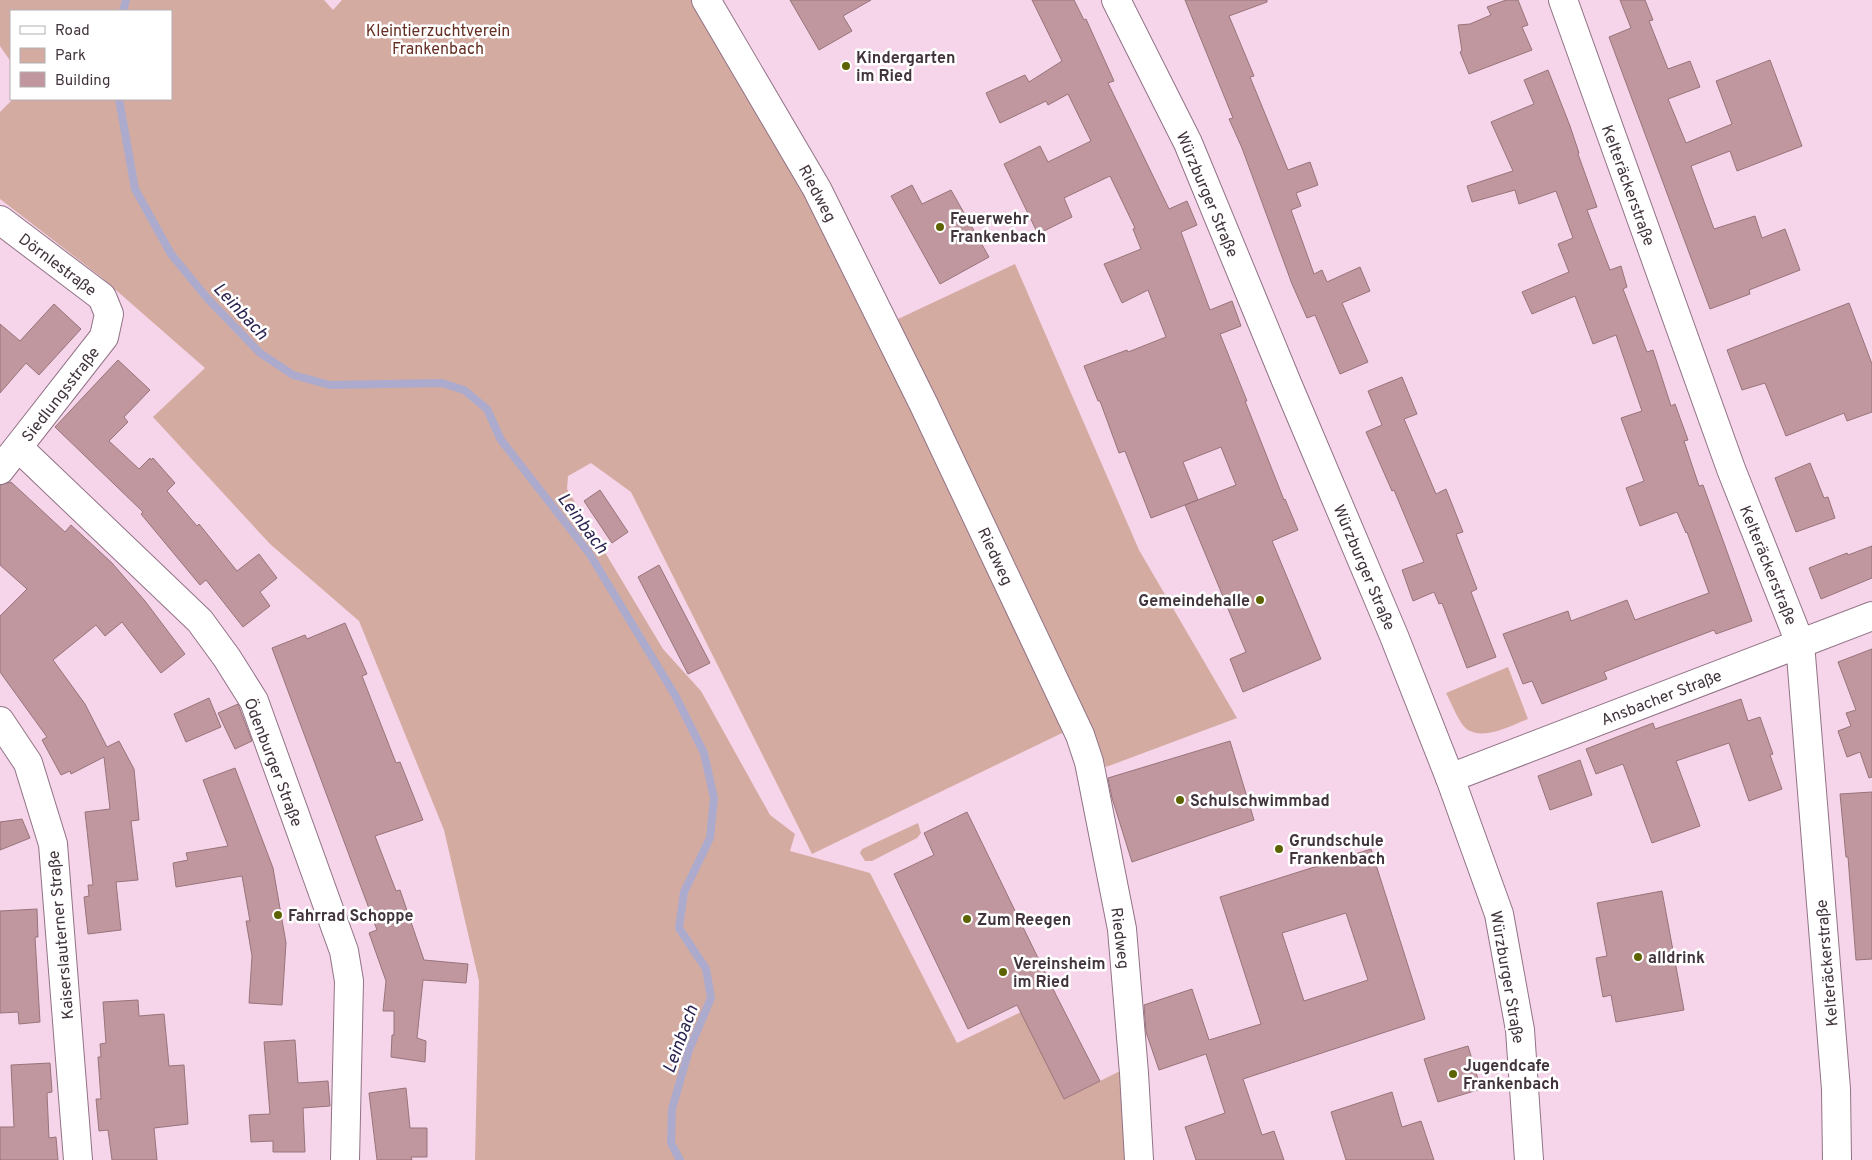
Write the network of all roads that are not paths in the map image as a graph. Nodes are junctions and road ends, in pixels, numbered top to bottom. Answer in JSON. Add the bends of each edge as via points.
{"nodes":[{"id":1,"x":706,"y":0,"type":"edge"},
{"id":2,"x":1116,"y":0,"type":"edge"},
{"id":3,"x":1562,"y":0,"type":"edge"},
{"id":4,"x":0,"y":220,"type":"edge"},
{"id":5,"x":109,"y":314,"type":"joint"},
{"id":6,"x":19,"y":448,"type":"junction"},
{"id":7,"x":0,"y":470,"type":"edge"},
{"id":8,"x":1872,"y":616,"type":"edge"},
{"id":9,"x":1800,"y":643,"type":"junction"},
{"id":10,"x":0,"y":721,"type":"edge"},
{"id":11,"x":1450,"y":778,"type":"junction"},
{"id":12,"x":78,"y":1160,"type":"edge"},
{"id":13,"x":345,"y":1160,"type":"edge"},
{"id":14,"x":1139,"y":1160,"type":"edge"},
{"id":15,"x":1529,"y":1160,"type":"edge"},
{"id":16,"x":1837,"y":1160,"type":"edge"}],
"edges":[{"from":1,"to":14,"type":"street","name":"Riedweg","via":[[817,189],[924,405],[1080,735],[1089,762],[1122,929]]},
{"from":2,"to":11,"type":"street","name":"Würzburger Straße","via":[[1188,143]]},
{"from":3,"to":9,"type":"street","name":"Kelteräckerstraße","via":[[1731,469]]},
{"from":4,"to":5,"type":"street","name":"Dörnlestraße","via":[[102,297]]},
{"from":5,"to":6,"type":"street","name":"Siedlungsstraße","via":[[104,337]]},
{"from":6,"to":7,"type":"street","name":"Siedlungsstraße"},
{"from":6,"to":13,"type":"street","name":"Ödenburger Straße","via":[[200,621],[254,701],[344,951],[349,982]]},
{"from":8,"to":9,"type":"street","name":"Ansbacher Straße"},
{"from":9,"to":11,"type":"street","name":"Ansbacher Straße"},
{"from":9,"to":16,"type":"street","name":"Kelteräckerstraße","via":[[1836,1089]]},
{"from":10,"to":12,"type":"street","name":"Kaiserslauterner Straße","via":[[28,763],[53,844]]},
{"from":11,"to":15,"type":"street","name":"Würzburger Straße","via":[[1499,914],[1520,1030]]}]}
